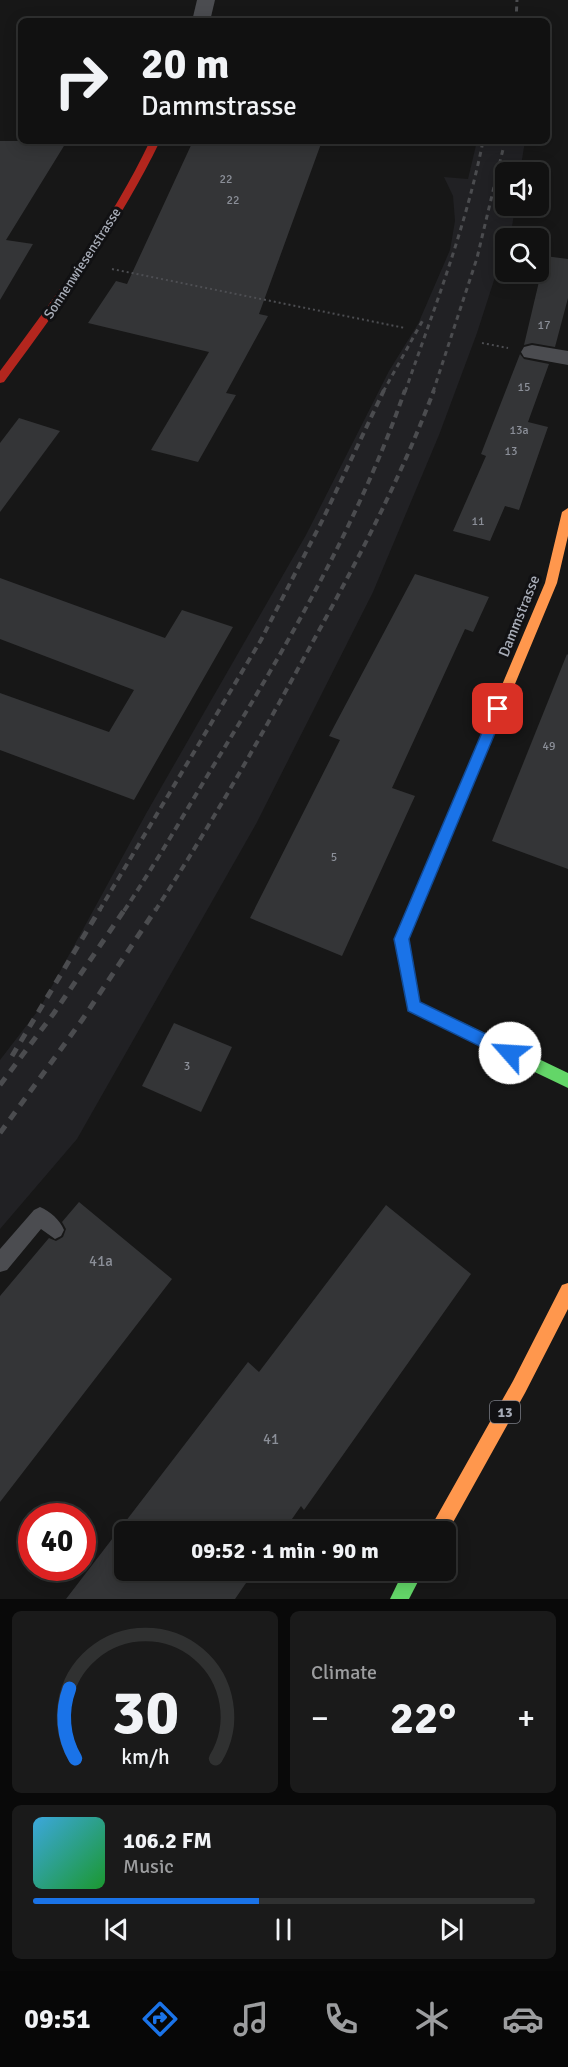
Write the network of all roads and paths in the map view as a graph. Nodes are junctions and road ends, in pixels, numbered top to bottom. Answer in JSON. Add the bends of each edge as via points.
{"nodes":[{"id":1,"x":206,"y":0,"type":"edge"},
{"id":2,"x":202,"y":18,"type":"edge"},
{"id":3,"x":154,"y":144,"type":"edge"},
{"id":4,"x":85,"y":264,"type":"junction"},
{"id":5,"x":405,"y":328,"type":"dead end"},
{"id":6,"x":532,"y":352,"type":"dead end"},
{"id":7,"x":568,"y":358,"type":"edge"},
{"id":8,"x":0,"y":379,"type":"edge"},
{"id":9,"x":568,"y":512,"type":"edge"},
{"id":10,"x":568,"y":1081,"type":"edge"},
{"id":11,"x":55,"y":1230,"type":"dead end"},
{"id":12,"x":0,"y":1263,"type":"edge"},
{"id":13,"x":568,"y":1290,"type":"edge"},
{"id":14,"x":443,"y":1521,"type":"edge"},
{"id":15,"x":410,"y":1581,"type":"edge"},
{"id":16,"x":399,"y":1599,"type":"edge"}],
"edges":[{"from":1,"to":2,"type":"street"},
{"from":3,"to":4,"type":"street","name":"Sonnenwiesenstrasse"},
{"from":4,"to":5,"type":"path"},
{"from":4,"to":8,"type":"street","name":"Sonnenwiesenstrasse"},
{"from":6,"to":7,"type":"street"},
{"from":9,"to":10,"type":"street","name":"Dammstrasse","via":[[551,583],[402,939],[413,1006]]},
{"from":11,"to":12,"type":"lane","via":[[40,1216]]},
{"from":13,"to":14,"type":"street","number":"13"},
{"from":15,"to":16,"type":"street"}]}
